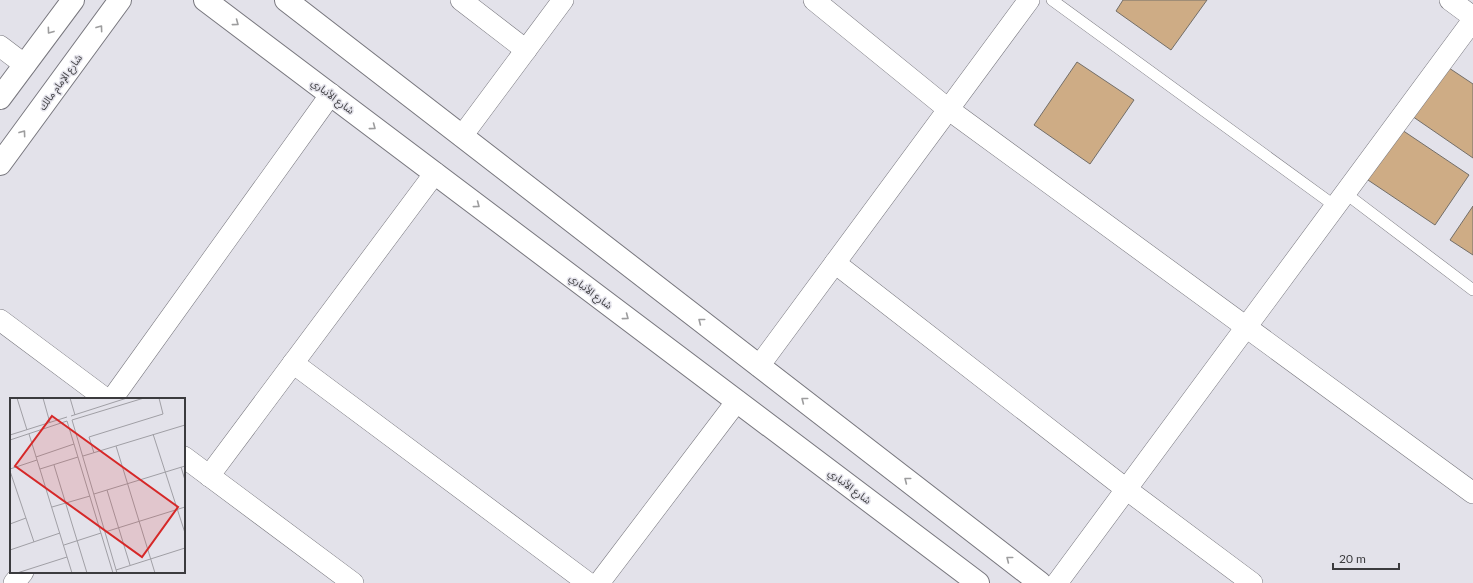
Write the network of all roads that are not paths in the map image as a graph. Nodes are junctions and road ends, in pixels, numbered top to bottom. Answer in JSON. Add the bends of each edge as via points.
{"nodes":[{"id":1,"x":73,"y":0,"type":"edge"},
{"id":2,"x":120,"y":0,"type":"edge"},
{"id":3,"x":205,"y":0,"type":"edge"},
{"id":4,"x":286,"y":0,"type":"edge"},
{"id":5,"x":461,"y":0,"type":"edge"},
{"id":6,"x":563,"y":0,"type":"edge"},
{"id":7,"x":814,"y":0,"type":"edge"},
{"id":8,"x":1029,"y":0,"type":"edge"},
{"id":9,"x":1052,"y":0,"type":"edge"},
{"id":10,"x":1450,"y":0,"type":"edge"},
{"id":11,"x":1473,"y":18,"type":"edge"},
{"id":12,"x":0,"y":46,"type":"edge"},
{"id":13,"x":526,"y":50,"type":"junction"},
{"id":14,"x":25,"y":65,"type":"junction"},
{"id":15,"x":331,"y":94,"type":"junction"},
{"id":16,"x":0,"y":98,"type":"edge"},
{"id":17,"x":948,"y":109,"type":"junction"},
{"id":18,"x":462,"y":136,"type":"junction"},
{"id":19,"x":0,"y":164,"type":"edge"},
{"id":20,"x":435,"y":173,"type":"junction"},
{"id":21,"x":1340,"y":200,"type":"junction"},
{"id":22,"x":835,"y":263,"type":"junction"},
{"id":23,"x":1473,"y":290,"type":"edge"},
{"id":24,"x":0,"y":320,"type":"edge"},
{"id":25,"x":1246,"y":327,"type":"junction"},
{"id":26,"x":293,"y":363,"type":"junction"},
{"id":27,"x":759,"y":366,"type":"junction"},
{"id":28,"x":105,"y":398,"type":"edge"},
{"id":29,"x":113,"y":398,"type":"edge"},
{"id":30,"x":736,"y":401,"type":"junction"},
{"id":31,"x":185,"y":458,"type":"edge"},
{"id":32,"x":209,"y":476,"type":"junction"},
{"id":33,"x":1126,"y":489,"type":"junction"},
{"id":34,"x":1473,"y":493,"type":"edge"},
{"id":35,"x":22,"y":573,"type":"edge"},
{"id":36,"x":14,"y":583,"type":"edge"},
{"id":37,"x":353,"y":583,"type":"edge"},
{"id":38,"x":588,"y":583,"type":"edge"},
{"id":39,"x":599,"y":583,"type":"edge"},
{"id":40,"x":978,"y":583,"type":"edge"},
{"id":41,"x":1040,"y":583,"type":"edge"},
{"id":42,"x":1057,"y":583,"type":"edge"},
{"id":43,"x":1252,"y":583,"type":"edge"}],
"edges":[{"from":1,"to":14,"type":"street","one_way":true},
{"from":19,"to":2,"type":"street","name":"شارع الإمام مالك","one_way":true},
{"from":3,"to":15,"type":"street","name":"شارع الأنباري","one_way":true},
{"from":4,"to":18,"type":"street"},
{"from":5,"to":13,"type":"street"},
{"from":6,"to":13,"type":"street"},
{"from":7,"to":17,"type":"street"},
{"from":8,"to":17,"type":"street"},
{"from":9,"to":21,"type":"lane"},
{"from":10,"to":11,"type":"street"},
{"from":11,"to":21,"type":"street"},
{"from":12,"to":14,"type":"street"},
{"from":13,"to":18,"type":"street"},
{"from":14,"to":16,"type":"street"},
{"from":15,"to":20,"type":"street","name":"شارع الأنباري","one_way":true},
{"from":15,"to":29,"type":"street"},
{"from":17,"to":22,"type":"street"},
{"from":17,"to":25,"type":"street"},
{"from":27,"to":18,"type":"street","one_way":true},
{"from":20,"to":26,"type":"street"},
{"from":20,"to":30,"type":"street","name":"شارع الأنباري","one_way":true},
{"from":21,"to":23,"type":"lane"},
{"from":21,"to":25,"type":"street"},
{"from":22,"to":27,"type":"street"},
{"from":22,"to":33,"type":"street"},
{"from":24,"to":28,"type":"street"},
{"from":25,"to":33,"type":"street"},
{"from":25,"to":34,"type":"street"},
{"from":26,"to":32,"type":"street"},
{"from":26,"to":38,"type":"street"},
{"from":41,"to":27,"type":"street","one_way":true},
{"from":30,"to":39,"type":"street"},
{"from":30,"to":40,"type":"street","name":"شارع الأنباري"},
{"from":31,"to":32,"type":"street"},
{"from":32,"to":37,"type":"street"},
{"from":33,"to":42,"type":"street"},
{"from":33,"to":43,"type":"street"},
{"from":35,"to":36,"type":"street"}]}
